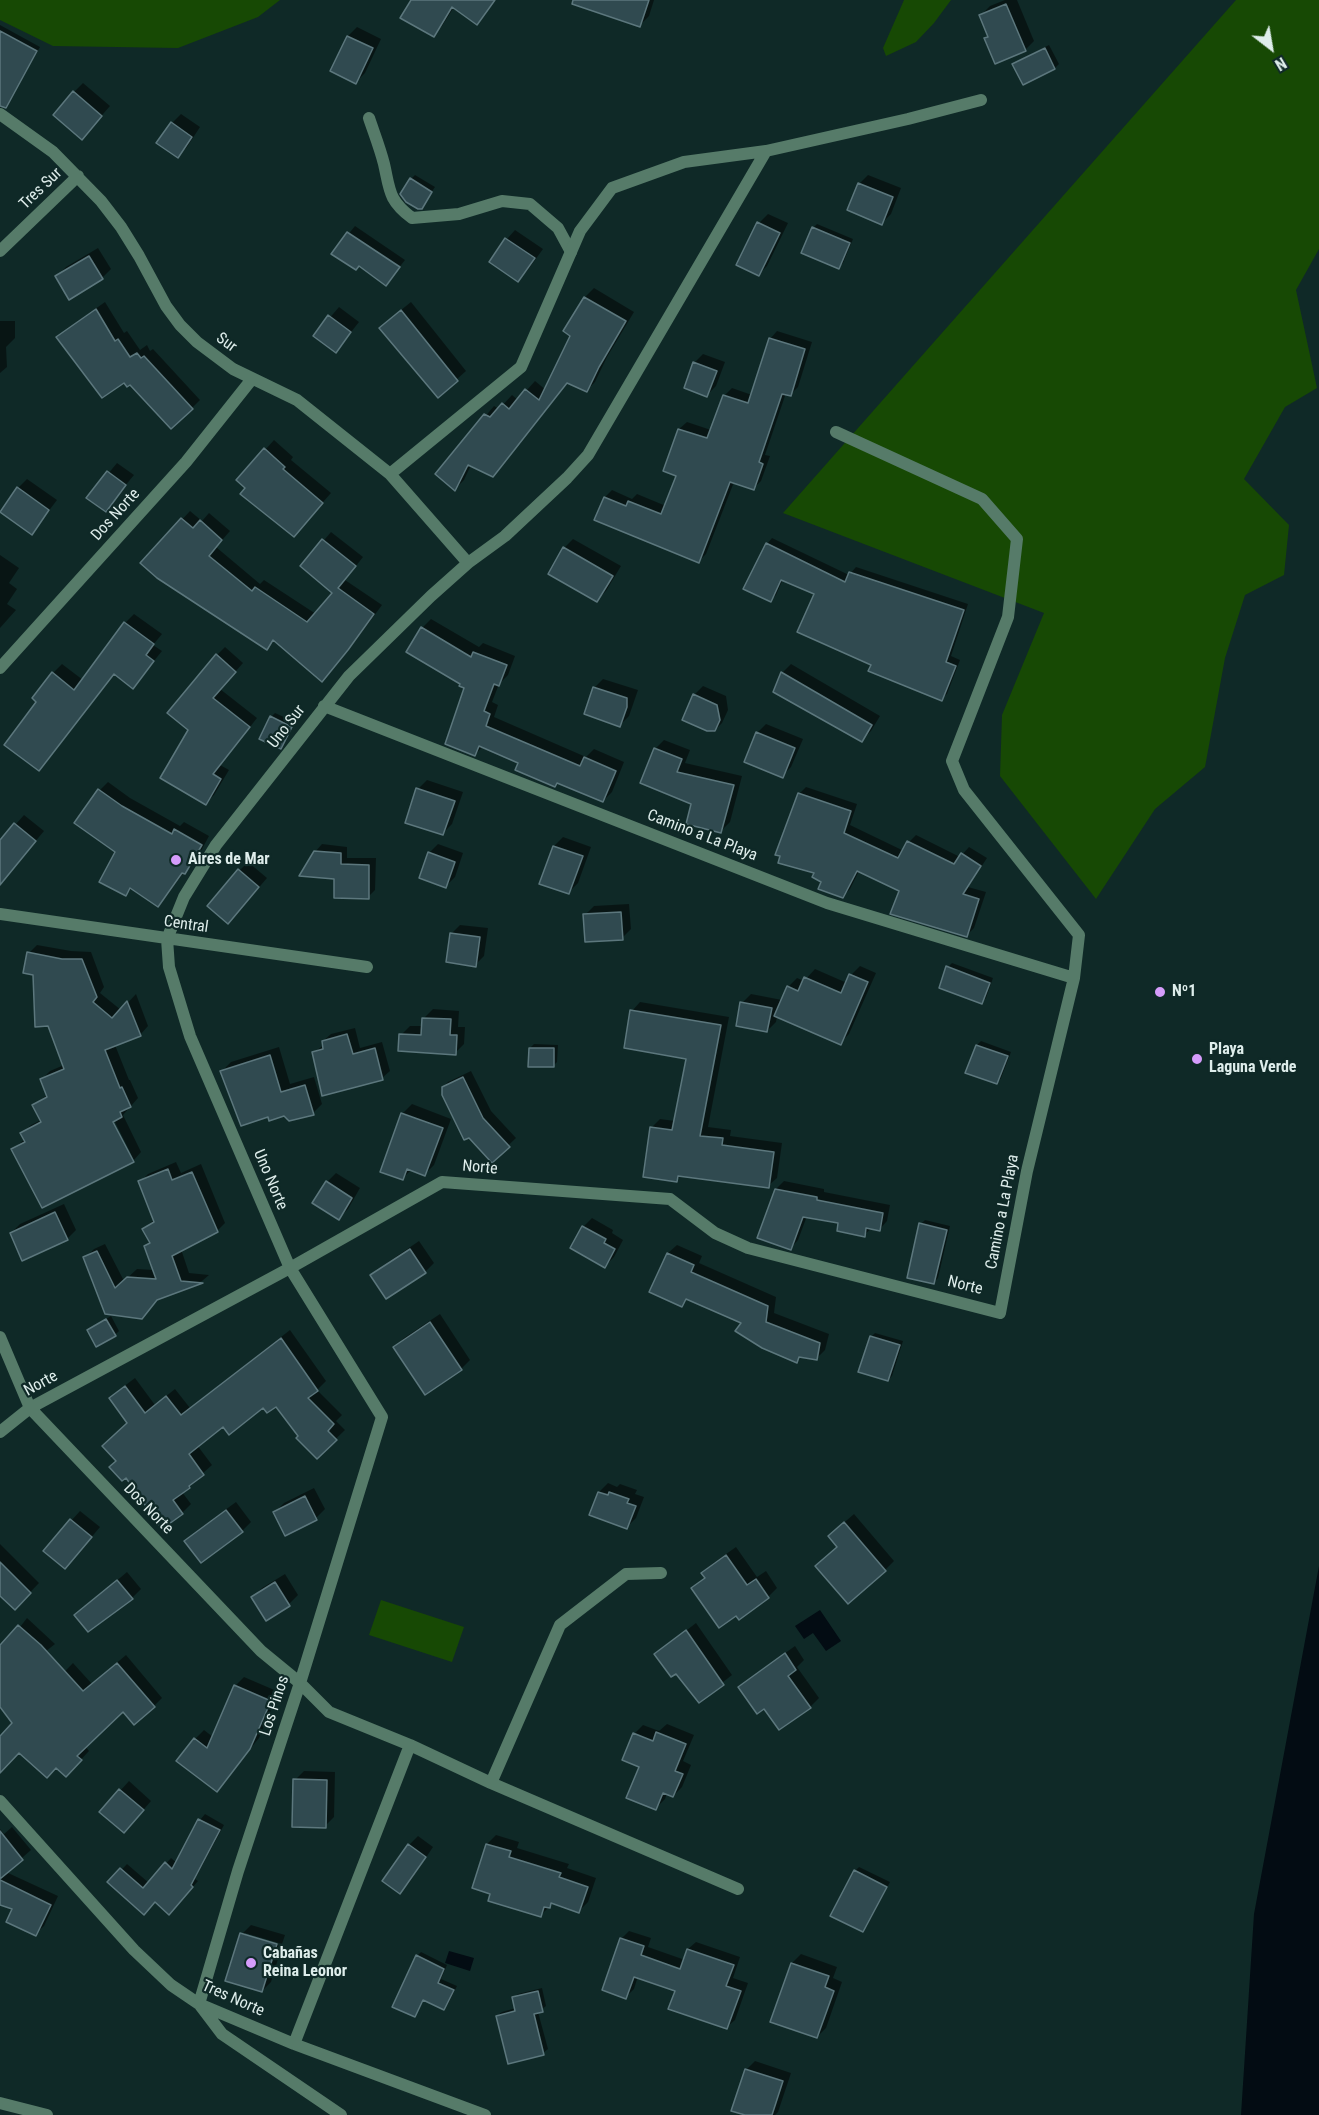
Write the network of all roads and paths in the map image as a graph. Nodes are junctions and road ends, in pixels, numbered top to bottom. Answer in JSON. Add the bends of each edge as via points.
{"nodes":[{"id":1,"x":981,"y":100,"type":"dead end"},
{"id":2,"x":0,"y":114,"type":"edge"},
{"id":3,"x":369,"y":118,"type":"dead end"},
{"id":4,"x":766,"y":151,"type":"junction"},
{"id":5,"x":78,"y":176,"type":"junction"},
{"id":6,"x":0,"y":251,"type":"edge"},
{"id":7,"x":571,"y":252,"type":"junction"},
{"id":8,"x":252,"y":379,"type":"junction"},
{"id":9,"x":836,"y":432,"type":"dead end"},
{"id":10,"x":390,"y":474,"type":"junction"},
{"id":11,"x":468,"y":563,"type":"junction"},
{"id":12,"x":0,"y":668,"type":"edge"},
{"id":13,"x":324,"y":706,"type":"junction"},
{"id":14,"x":0,"y":914,"type":"edge"},
{"id":15,"x":167,"y":939,"type":"junction"},
{"id":16,"x":367,"y":967,"type":"dead end"},
{"id":17,"x":1074,"y":978,"type":"junction"},
{"id":18,"x":290,"y":1268,"type":"junction"},
{"id":19,"x":1000,"y":1312,"type":"joint"},
{"id":20,"x":0,"y":1337,"type":"edge"},
{"id":21,"x":30,"y":1408,"type":"junction"},
{"id":22,"x":382,"y":1417,"type":"joint"},
{"id":23,"x":0,"y":1432,"type":"edge"},
{"id":24,"x":661,"y":1573,"type":"dead end"},
{"id":25,"x":300,"y":1683,"type":"junction"},
{"id":26,"x":410,"y":1745,"type":"junction"},
{"id":27,"x":491,"y":1783,"type":"junction"},
{"id":28,"x":0,"y":1802,"type":"edge"},
{"id":29,"x":738,"y":1889,"type":"dead end"},
{"id":30,"x":199,"y":2004,"type":"junction"},
{"id":31,"x":294,"y":2044,"type":"junction"},
{"id":32,"x":0,"y":2103,"type":"edge"},
{"id":33,"x":331,"y":2113,"type":"edge"},
{"id":34,"x":47,"y":2115,"type":"edge"},
{"id":35,"x":486,"y":2115,"type":"edge"}],
"edges":[{"from":1,"to":4,"type":"street"},
{"from":2,"to":5,"type":"street","name":"Sur","via":[[53,152]]},
{"from":3,"to":7,"type":"street","via":[[388,190],[399,208],[412,218],[459,214],[502,201],[530,204],[558,228]]},
{"from":4,"to":7,"type":"street","via":[[684,162],[612,188],[580,231]]},
{"from":4,"to":11,"type":"street","name":"Uno Sur","via":[[588,455],[505,536]]},
{"from":5,"to":6,"type":"street","name":"Tres Sur"},
{"from":5,"to":8,"type":"street","name":"Sur","via":[[121,227],[180,325],[215,357]]},
{"from":7,"to":10,"type":"street","via":[[521,367]]},
{"from":8,"to":10,"type":"street","name":"Sur","via":[[297,400]]},
{"from":8,"to":12,"type":"street","name":"Dos Norte","via":[[186,462]]},
{"from":9,"to":17,"type":"street","name":"Camino a La Playa","via":[[982,499],[1017,539],[1008,617],[952,762],[964,790],[1079,935]]},
{"from":10,"to":11,"type":"street","name":"Sur"},
{"from":11,"to":13,"type":"street","name":"Uno Sur","via":[[349,676]]},
{"from":13,"to":15,"type":"street","name":"Uno Sur","via":[[216,845],[184,897]]},
{"from":13,"to":17,"type":"street","name":"Camino a La Playa","via":[[826,903]]},
{"from":14,"to":15,"type":"street","name":"Central"},
{"from":15,"to":16,"type":"street","name":"Central"},
{"from":15,"to":18,"type":"street","name":"Uno Norte","via":[[169,967],[190,1036]]},
{"from":17,"to":19,"type":"street","name":"Camino a La Playa","via":[[1027,1171]]},
{"from":18,"to":19,"type":"street","name":"Norte","via":[[442,1182],[670,1199],[715,1233],[748,1248]]},
{"from":18,"to":21,"type":"street","name":"Norte"},
{"from":18,"to":22,"type":"street","name":"Uno Norte"},
{"from":20,"to":21,"type":"street","name":"Dos Norte"},
{"from":21,"to":23,"type":"street","name":"Norte"},
{"from":21,"to":25,"type":"street","name":"Dos Norte","via":[[261,1651]]},
{"from":22,"to":25,"type":"street","name":"Los Pinos"},
{"from":24,"to":27,"type":"street","via":[[626,1574],[560,1625]]},
{"from":25,"to":26,"type":"street","name":"Dos Norte","via":[[329,1712]]},
{"from":25,"to":30,"type":"street","name":"Los Pinos"},
{"from":26,"to":27,"type":"street","name":"Dos Norte"},
{"from":26,"to":31,"type":"street"},
{"from":27,"to":29,"type":"street","name":"Dos Norte"},
{"from":28,"to":30,"type":"street","name":"Tres Norte","via":[[134,1950],[171,1985]]},
{"from":30,"to":31,"type":"street","name":"Tres Norte"},
{"from":30,"to":33,"type":"street","via":[[222,2034]]},
{"from":31,"to":35,"type":"street","name":"Tres Norte"},
{"from":32,"to":34,"type":"street"}]}
